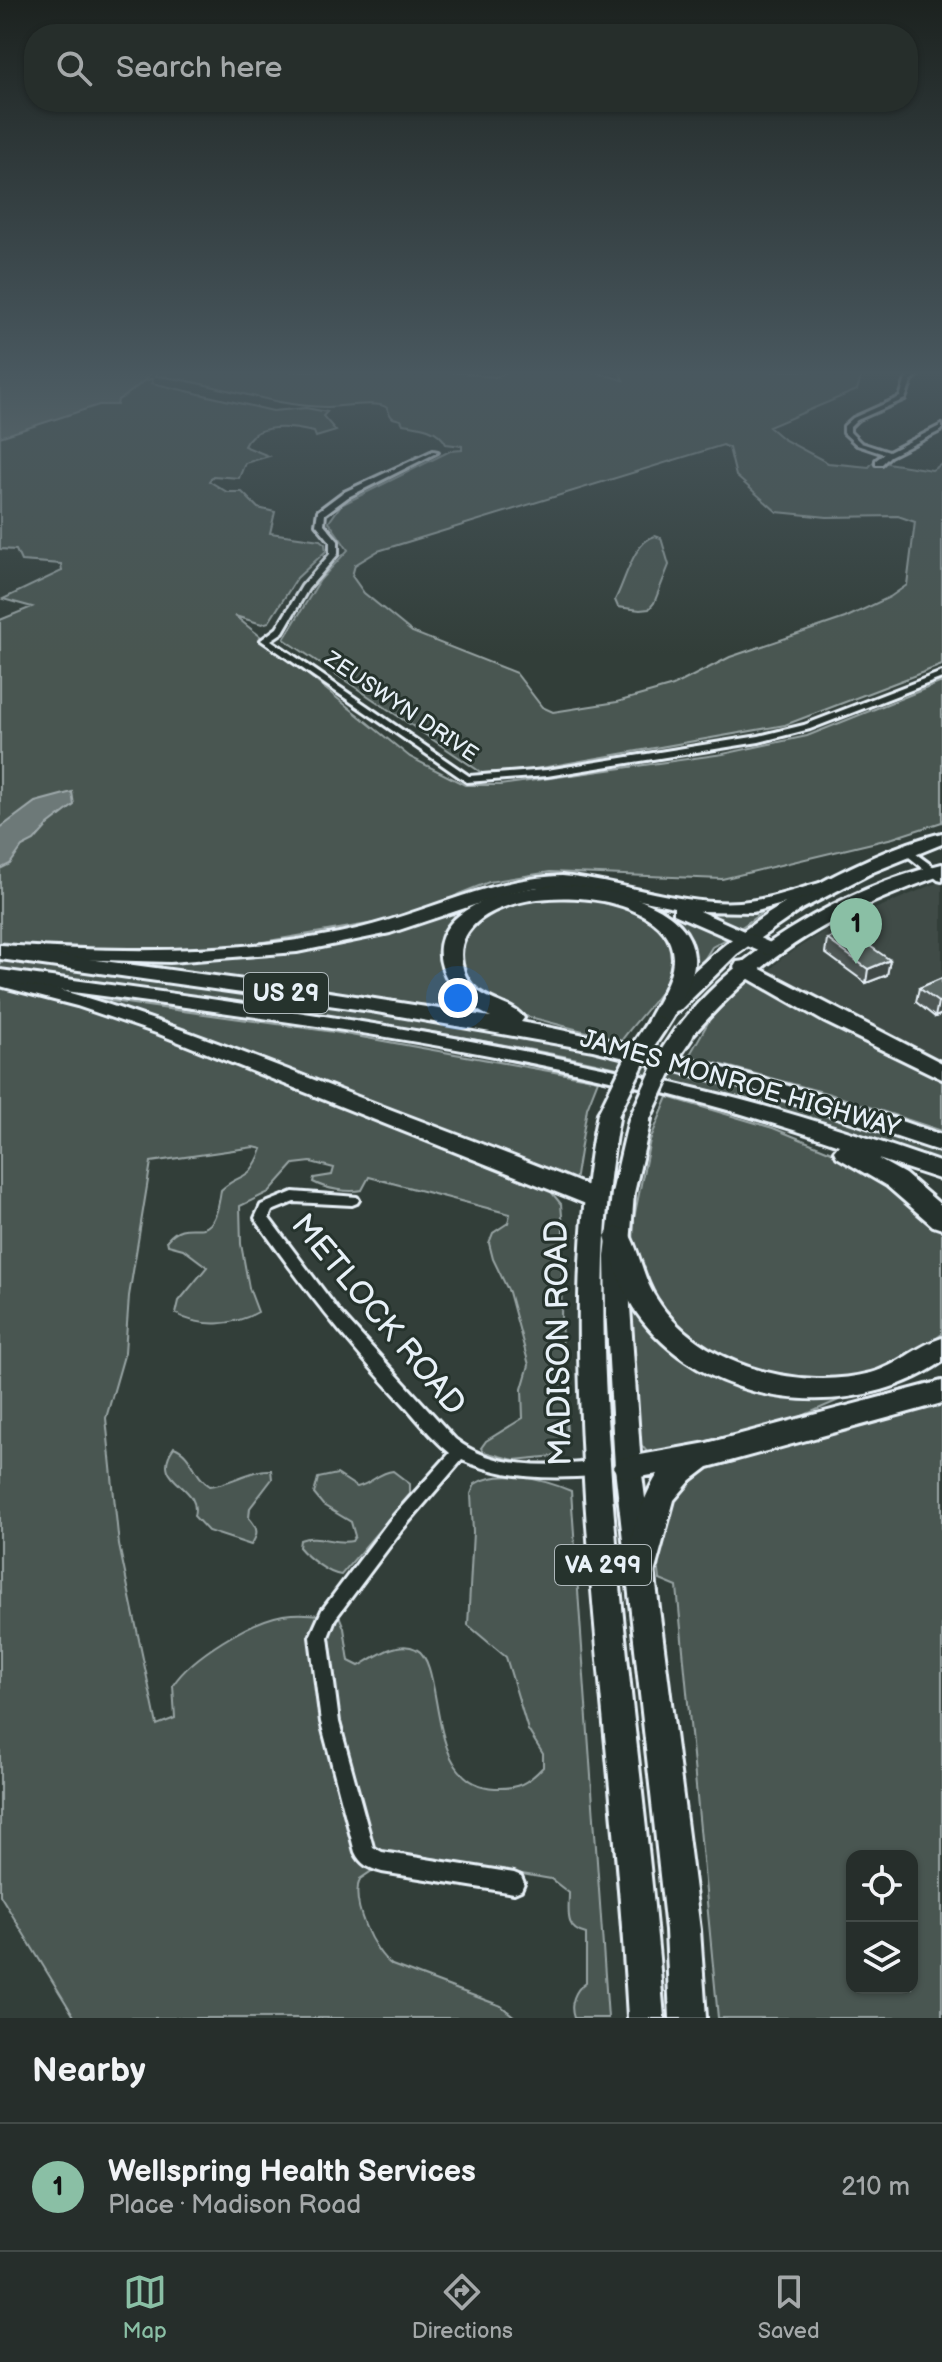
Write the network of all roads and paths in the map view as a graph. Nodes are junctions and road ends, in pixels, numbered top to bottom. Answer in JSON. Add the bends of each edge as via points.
{"nodes":[{"id":1,"x":407,"y":465,"type":"edge"},
{"id":2,"x":942,"y":675,"type":"edge"},
{"id":3,"x":942,"y":838,"type":"edge"},
{"id":4,"x":908,"y":851,"type":"junction"},
{"id":5,"x":939,"y":873,"type":"edge"},
{"id":6,"x":824,"y":887,"type":"junction"},
{"id":7,"x":636,"y":892,"type":"junction"},
{"id":8,"x":743,"y":939,"type":"junction"},
{"id":9,"x":768,"y":949,"type":"junction"},
{"id":10,"x":0,"y":952,"type":"edge"},
{"id":11,"x":745,"y":967,"type":"junction"},
{"id":12,"x":0,"y":978,"type":"edge"},
{"id":13,"x":656,"y":1026,"type":"junction"},
{"id":14,"x":571,"y":1039,"type":"junction"},
{"id":15,"x":942,"y":1072,"type":"edge"},
{"id":16,"x":715,"y":1099,"type":"junction"},
{"id":17,"x":942,"y":1144,"type":"edge"},
{"id":18,"x":942,"y":1172,"type":"edge"},
{"id":19,"x":594,"y":1198,"type":"junction"},
{"id":20,"x":352,"y":1200,"type":"dead end"},
{"id":21,"x":942,"y":1220,"type":"edge"},
{"id":22,"x":618,"y":1236,"type":"junction"},
{"id":23,"x":942,"y":1348,"type":"edge"},
{"id":24,"x":942,"y":1392,"type":"edge"},
{"id":25,"x":461,"y":1451,"type":"junction"},
{"id":26,"x":707,"y":1455,"type":"junction"},
{"id":27,"x":628,"y":1467,"type":"junction"},
{"id":28,"x":596,"y":1469,"type":"junction"},
{"id":29,"x":641,"y":1572,"type":"junction"},
{"id":30,"x":514,"y":1883,"type":"dead end"},
{"id":31,"x":646,"y":2018,"type":"edge"},
{"id":32,"x":688,"y":2018,"type":"edge"}],
"edges":[{"from":1,"to":2,"type":"street","name":"ZEUSWYN DRIVE","via":[[345,495],[321,513],[319,520],[334,541],[334,554],[280,630],[265,640],[467,779],[547,773],[759,739],[807,727]]},
{"from":3,"to":4,"type":"main road","name":"MADISON ROAD"},
{"from":4,"to":5,"type":"street"},
{"from":4,"to":6,"type":"main road","name":"MADISON ROAD"},
{"from":5,"to":9,"type":"main road","via":[[840,908]]},
{"from":6,"to":7,"type":"main road","via":[[763,905],[727,908]]},
{"from":6,"to":8,"type":"main road","name":"MADISON ROAD","number":"VA 299"},
{"from":7,"to":8,"type":"main road"},
{"from":7,"to":10,"type":"main road","via":[[588,882],[530,883],[379,929],[252,953],[143,958]]},
{"from":8,"to":9,"type":"main road"},
{"from":8,"to":13,"type":"main road","name":"MADISON ROAD","number":"VA 299","via":[[687,988]]},
{"from":9,"to":11,"type":"main road"},
{"from":10,"to":14,"type":"highway","name":"JAMES MONROE HIGHWAY","number":"US 29"},
{"from":11,"to":15,"type":"highway"},
{"from":11,"to":22,"type":"main road","bridge":true,"via":[[668,1057],[640,1119]]},
{"from":12,"to":16,"type":"highway","name":"JAMES MONROE HIGHWAY","number":"US 29","via":[[423,1037]]},
{"from":12,"to":19,"type":"main road","via":[[155,1026]]},
{"from":13,"to":14,"type":"highway","via":[[684,964],[681,943],[655,914],[611,897],[557,891],[507,899],[463,922],[452,940],[450,959],[467,993],[492,1010]]},
{"from":13,"to":19,"type":"main road","name":"MADISON ROAD","number":"VA 299","bridge":true,"via":[[609,1113]]},
{"from":14,"to":17,"type":"highway","name":"JAMES MONROE HIGHWAY","number":"US 29","via":[[764,1085]]},
{"from":16,"to":18,"type":"highway","name":"JAMES MONROE HIGHWAY","number":"US 29"},
{"from":16,"to":21,"type":"highway","via":[[867,1160]]},
{"from":19,"to":28,"type":"main road","name":"MADISON ROAD","number":"VA 299","via":[[588,1259]]},
{"from":20,"to":25,"type":"street","name":"METLOCK ROAD","via":[[293,1197],[266,1208],[262,1218],[392,1382]]},
{"from":22,"to":23,"type":"highway","via":[[652,1313],[693,1351],[740,1375],[800,1388],[853,1387],[909,1370]]},
{"from":22,"to":27,"type":"main road","number":"VA 299"},
{"from":24,"to":26,"type":"highway"},
{"from":25,"to":28,"type":"street","name":"METLOCK ROAD","via":[[518,1469]]},
{"from":25,"to":30,"type":"street","via":[[395,1526],[328,1615],[319,1637],[323,1681],[362,1844],[372,1859]]},
{"from":26,"to":27,"type":"highway"},
{"from":26,"to":29,"type":"highway","via":[[681,1470],[662,1490]]},
{"from":27,"to":28,"type":"main road"},
{"from":27,"to":29,"type":"main road","number":"VA 299"},
{"from":28,"to":31,"type":"main road","name":"MADISON ROAD","number":"VA 299"},
{"from":29,"to":32,"type":"main road","number":"VA 299","via":[[683,1930]]}]}
